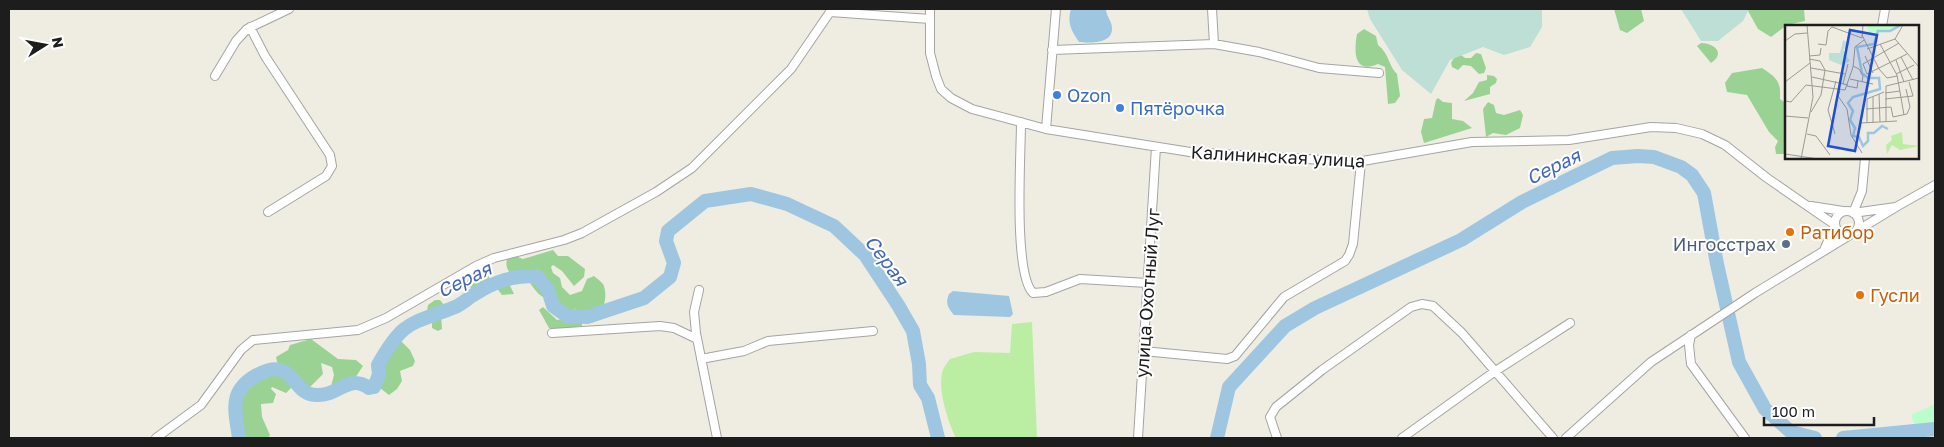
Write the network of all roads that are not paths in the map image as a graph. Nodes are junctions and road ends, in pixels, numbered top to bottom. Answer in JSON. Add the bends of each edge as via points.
{"nodes":[{"id":1,"x":289,"y":9,"type":"edge"},
{"id":2,"x":930,"y":9,"type":"edge"},
{"id":3,"x":1056,"y":9,"type":"edge"},
{"id":4,"x":1212,"y":9,"type":"edge"},
{"id":5,"x":1884,"y":9,"type":"edge"},
{"id":6,"x":930,"y":19,"type":"junction"},
{"id":7,"x":1882,"y":25,"type":"edge"},
{"id":8,"x":250,"y":27,"type":"junction"},
{"id":9,"x":1214,"y":44,"type":"junction"},
{"id":10,"x":1052,"y":50,"type":"junction"},
{"id":11,"x":1379,"y":73,"type":"dead end"},
{"id":12,"x":215,"y":76,"type":"dead end"},
{"id":13,"x":1021,"y":122,"type":"junction"},
{"id":14,"x":1046,"y":129,"type":"junction"},
{"id":15,"x":1156,"y":147,"type":"junction"},
{"id":16,"x":1865,"y":159,"type":"edge"},
{"id":17,"x":1361,"y":162,"type":"junction"},
{"id":18,"x":1935,"y":185,"type":"edge"},
{"id":19,"x":1809,"y":206,"type":"junction"},
{"id":20,"x":1896,"y":207,"type":"junction"},
{"id":21,"x":1843,"y":211,"type":"junction"},
{"id":22,"x":268,"y":212,"type":"dead end"},
{"id":23,"x":1853,"y":213,"type":"junction"},
{"id":24,"x":1835,"y":226,"type":"junction"},
{"id":25,"x":1852,"y":234,"type":"junction"},
{"id":26,"x":1824,"y":250,"type":"junction"},
{"id":27,"x":1148,"y":283,"type":"junction"},
{"id":28,"x":700,"y":290,"type":"dead end"},
{"id":29,"x":1570,"y":323,"type":"dead end"},
{"id":30,"x":873,"y":331,"type":"dead end"},
{"id":31,"x":552,"y":333,"type":"dead end"},
{"id":32,"x":1692,"y":335,"type":"junction"},
{"id":33,"x":697,"y":339,"type":"junction"},
{"id":34,"x":1144,"y":351,"type":"junction"},
{"id":35,"x":701,"y":359,"type":"junction"},
{"id":36,"x":1494,"y":372,"type":"junction"},
{"id":37,"x":156,"y":438,"type":"edge"},
{"id":38,"x":717,"y":438,"type":"edge"},
{"id":39,"x":1138,"y":438,"type":"edge"},
{"id":40,"x":1277,"y":438,"type":"edge"},
{"id":41,"x":1402,"y":438,"type":"edge"},
{"id":42,"x":1553,"y":438,"type":"edge"},
{"id":43,"x":1566,"y":438,"type":"edge"},
{"id":44,"x":1745,"y":438,"type":"edge"}],
"edges":[{"from":1,"to":8,"type":"street"},
{"from":2,"to":6,"type":"street"},
{"from":3,"to":10,"type":"street"},
{"from":4,"to":9,"type":"street"},
{"from":5,"to":7,"type":"street"},
{"from":6,"to":13,"type":"street","name":"Калининская улица","via":[[930,53],[941,89],[972,109]]},
{"from":6,"to":37,"type":"street","via":[[830,12],[791,68],[692,168],[656,192],[582,233],[476,266],[386,318],[358,330],[254,340],[241,350],[201,405]]},
{"from":8,"to":12,"type":"street","via":[[236,41]]},
{"from":8,"to":22,"type":"street","via":[[330,155],[332,166],[326,176]]},
{"from":9,"to":10,"type":"street"},
{"from":9,"to":11,"type":"street","via":[[1319,68]]},
{"from":10,"to":14,"type":"street"},
{"from":13,"to":14,"type":"street","name":"Калининская улица"},
{"from":13,"to":27,"type":"street","via":[[1020,240],[1029,289],[1033,293],[1046,292],[1080,279]]},
{"from":14,"to":15,"type":"street","name":"Калининская улица"},
{"from":15,"to":17,"type":"street","name":"Калининская улица","via":[[1190,152]]},
{"from":15,"to":27,"type":"street","name":"улица Охотный Луг"},
{"from":16,"to":23,"type":"street","via":[[1862,191]]},
{"from":17,"to":19,"type":"street","name":"Калининская улица","via":[[1472,142],[1569,140],[1651,127],[1676,128],[1702,134],[1725,145]]},
{"from":17,"to":34,"type":"street","via":[[1353,244],[1344,261],[1284,297],[1242,349],[1227,360]]},
{"from":18,"to":20,"type":"street"},
{"from":19,"to":21,"type":"street"},
{"from":19,"to":24,"type":"street","name":"Калининская улица"},
{"from":20,"to":23,"type":"street"},
{"from":20,"to":25,"type":"street"},
{"from":21,"to":23,"type":"street"},
{"from":21,"to":24,"type":"street","via":[[1836,217]]},
{"from":23,"to":25,"type":"street","via":[[1859,224]]},
{"from":24,"to":25,"type":"street","via":[[1841,234]]},
{"from":24,"to":26,"type":"street"},
{"from":25,"to":26,"type":"street"},
{"from":26,"to":32,"type":"street"},
{"from":27,"to":34,"type":"street","name":"улица Охотный Луг"},
{"from":28,"to":33,"type":"street","via":[[694,312]]},
{"from":29,"to":36,"type":"street"},
{"from":30,"to":35,"type":"street","via":[[768,341],[744,351]]},
{"from":31,"to":33,"type":"street","via":[[660,326],[674,328]]},
{"from":32,"to":43,"type":"street","via":[[1651,362]]},
{"from":32,"to":44,"type":"street","via":[[1689,345],[1691,364]]},
{"from":33,"to":35,"type":"street"},
{"from":34,"to":39,"type":"street","name":"улица Охотный Луг"},
{"from":35,"to":38,"type":"street"},
{"from":36,"to":40,"type":"street","via":[[1462,333],[1433,306],[1411,307],[1276,407],[1270,416]]},
{"from":36,"to":41,"type":"street"},
{"from":36,"to":42,"type":"street"}]}
